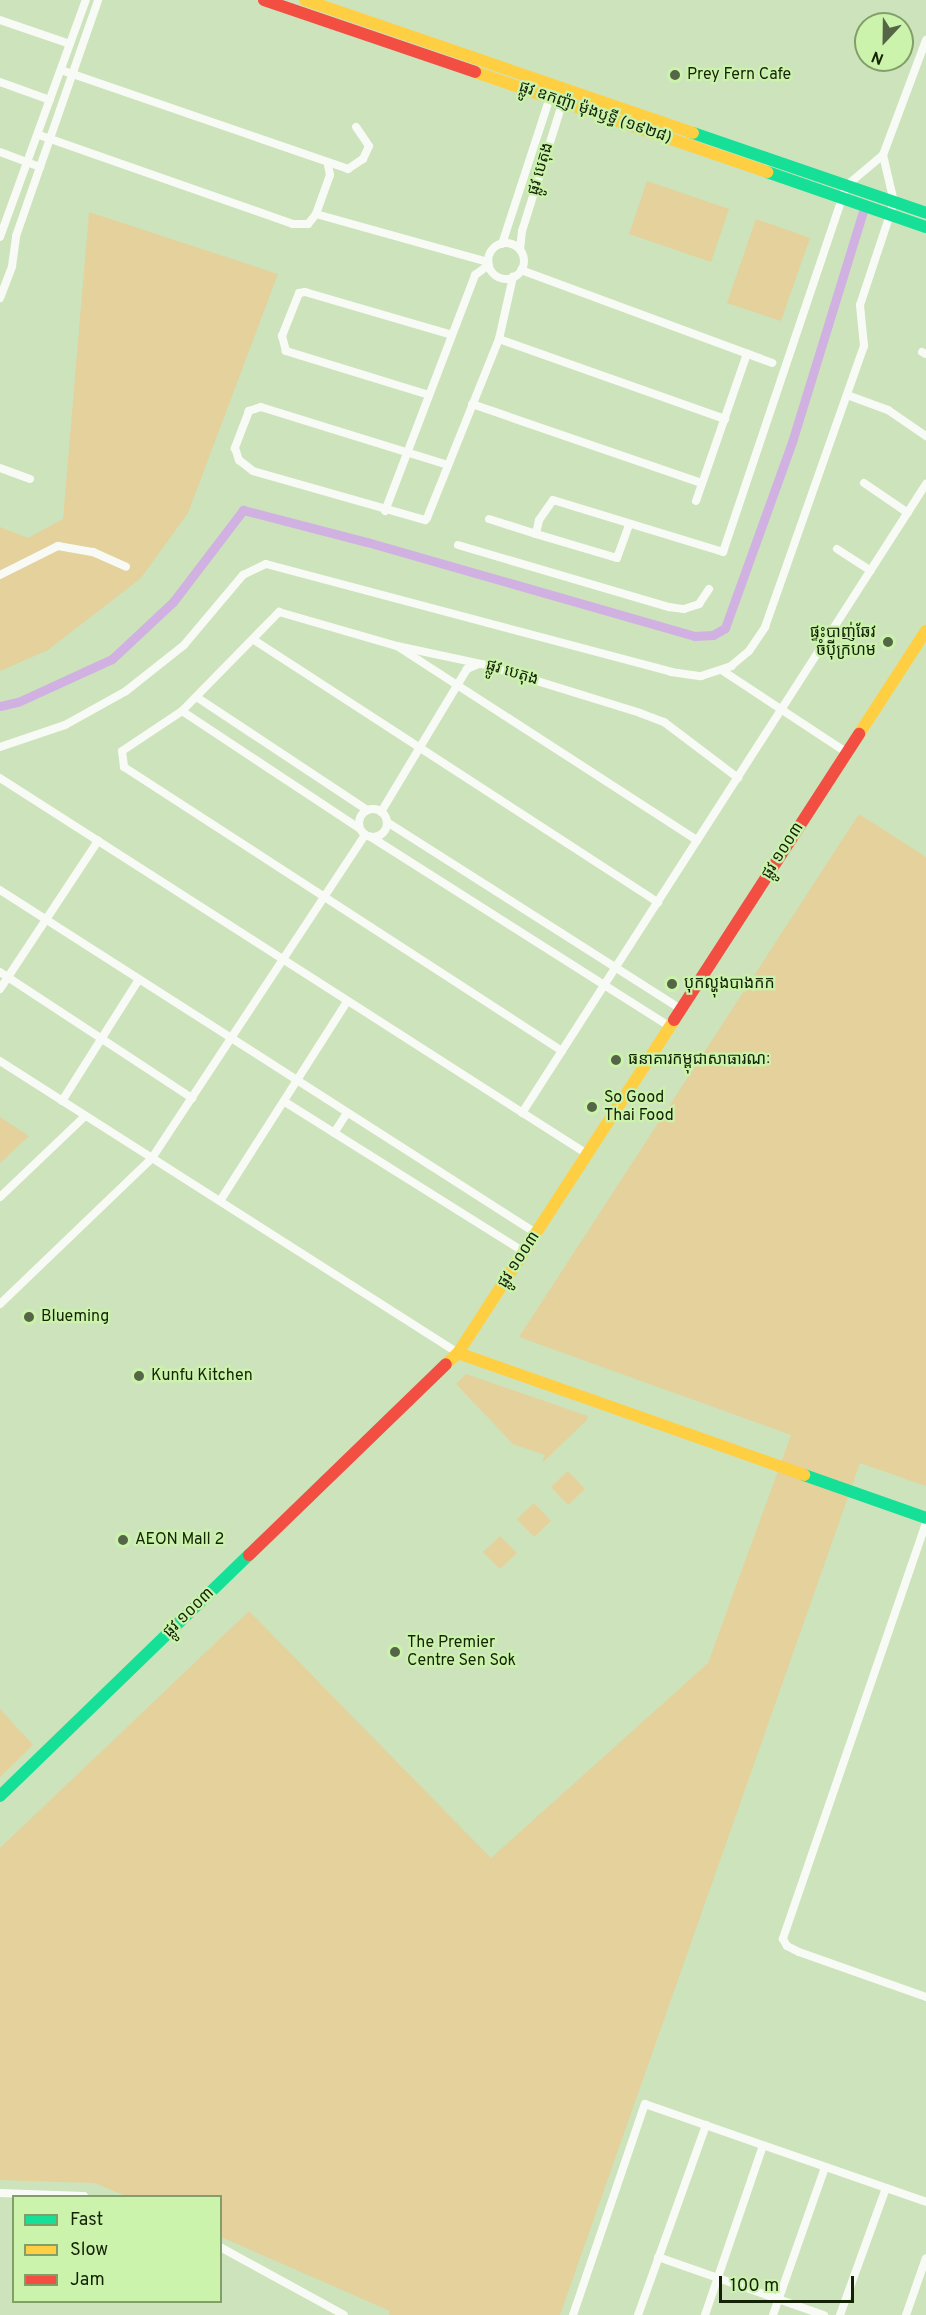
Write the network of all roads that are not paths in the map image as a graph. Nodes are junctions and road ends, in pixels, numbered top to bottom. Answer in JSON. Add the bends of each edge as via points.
{"nodes":[{"id":1,"x":86,"y":0,"type":"edge"},
{"id":2,"x":98,"y":0,"type":"edge"},
{"id":3,"x":264,"y":0,"type":"edge"},
{"id":4,"x":305,"y":0,"type":"edge"},
{"id":5,"x":0,"y":20,"type":"edge"},
{"id":6,"x":926,"y":40,"type":"edge"},
{"id":7,"x":70,"y":44,"type":"junction"},
{"id":8,"x":61,"y":70,"type":"junction"},
{"id":9,"x":72,"y":74,"type":"junction"},
{"id":10,"x":0,"y":82,"type":"edge"},
{"id":11,"x":554,"y":86,"type":"junction"},
{"id":12,"x":567,"y":90,"type":"junction"},
{"id":13,"x":550,"y":98,"type":"junction"},
{"id":14,"x":50,"y":100,"type":"junction"},
{"id":15,"x":562,"y":102,"type":"junction"},
{"id":16,"x":356,"y":127,"type":"dead end"},
{"id":17,"x":39,"y":135,"type":"junction"},
{"id":18,"x":50,"y":139,"type":"junction"},
{"id":19,"x":0,"y":152,"type":"edge"},
{"id":20,"x":883,"y":155,"type":"junction"},
{"id":21,"x":29,"y":162,"type":"junction"},
{"id":22,"x":328,"y":165,"type":"junction"},
{"id":23,"x":40,"y":167,"type":"junction"},
{"id":24,"x":849,"y":194,"type":"junction"},
{"id":25,"x":888,"y":207,"type":"junction"},
{"id":26,"x":926,"y":213,"type":"edge"},
{"id":27,"x":316,"y":214,"type":"junction"},
{"id":28,"x":926,"y":227,"type":"edge"},
{"id":29,"x":2,"y":232,"type":"edge"},
{"id":30,"x":16,"y":236,"type":"junction"},
{"id":31,"x":502,"y":244,"type":"junction"},
{"id":32,"x":520,"y":250,"type":"junction"},
{"id":33,"x":489,"y":264,"type":"junction"},
{"id":34,"x":521,"y":270,"type":"junction"},
{"id":35,"x":513,"y":277,"type":"junction"},
{"id":36,"x":0,"y":298,"type":"edge"},
{"id":37,"x":453,"y":335,"type":"junction"},
{"id":38,"x":499,"y":339,"type":"junction"},
{"id":39,"x":747,"y":354,"type":"junction"},
{"id":40,"x":772,"y":363,"type":"dead end"},
{"id":41,"x":429,"y":395,"type":"junction"},
{"id":42,"x":847,"y":395,"type":"junction"},
{"id":43,"x":472,"y":404,"type":"junction"},
{"id":44,"x":725,"y":419,"type":"junction"},
{"id":45,"x":926,"y":436,"type":"edge"},
{"id":46,"x":407,"y":453,"type":"junction"},
{"id":47,"x":448,"y":465,"type":"junction"},
{"id":48,"x":0,"y":468,"type":"edge"},
{"id":49,"x":30,"y":479,"type":"dead end"},
{"id":50,"x":702,"y":483,"type":"junction"},
{"id":51,"x":864,"y":483,"type":"dead end"},
{"id":52,"x":926,"y":484,"type":"edge"},
{"id":53,"x":696,"y":501,"type":"dead end"},
{"id":54,"x":386,"y":511,"type":"junction"},
{"id":55,"x":908,"y":513,"type":"junction"},
{"id":56,"x":489,"y":519,"type":"dead end"},
{"id":57,"x":629,"y":525,"type":"junction"},
{"id":58,"x":536,"y":534,"type":"junction"},
{"id":59,"x":458,"y":544,"type":"dead end"},
{"id":60,"x":837,"y":549,"type":"dead end"},
{"id":61,"x":126,"y":567,"type":"dead end"},
{"id":62,"x":871,"y":571,"type":"junction"},
{"id":63,"x":0,"y":575,"type":"edge"},
{"id":64,"x":709,"y":589,"type":"dead end"},
{"id":65,"x":926,"y":631,"type":"edge"},
{"id":66,"x":254,"y":640,"type":"junction"},
{"id":67,"x":397,"y":646,"type":"junction"},
{"id":68,"x":482,"y":664,"type":"junction"},
{"id":69,"x":723,"y":671,"type":"junction"},
{"id":70,"x":458,"y":688,"type":"junction"},
{"id":71,"x":198,"y":698,"type":"junction"},
{"id":72,"x":781,"y":710,"type":"junction"},
{"id":73,"x":182,"y":711,"type":"junction"},
{"id":74,"x":0,"y":747,"type":"edge"},
{"id":75,"x":419,"y":749,"type":"junction"},
{"id":76,"x":846,"y":752,"type":"junction"},
{"id":77,"x":0,"y":778,"type":"edge"},
{"id":78,"x":738,"y":778,"type":"junction"},
{"id":79,"x":367,"y":810,"type":"junction"},
{"id":80,"x":381,"y":812,"type":"junction"},
{"id":81,"x":387,"y":822,"type":"junction"},
{"id":82,"x":365,"y":833,"type":"junction"},
{"id":83,"x":698,"y":840,"type":"junction"},
{"id":84,"x":99,"y":841,"type":"junction"},
{"id":85,"x":0,"y":890,"type":"edge"},
{"id":86,"x":325,"y":896,"type":"junction"},
{"id":87,"x":658,"y":902,"type":"junction"},
{"id":88,"x":46,"y":920,"type":"junction"},
{"id":89,"x":283,"y":960,"type":"junction"},
{"id":90,"x":615,"y":968,"type":"junction"},
{"id":91,"x":4,"y":975,"type":"edge"},
{"id":92,"x":139,"y":979,"type":"junction"},
{"id":93,"x":604,"y":985,"type":"junction"},
{"id":94,"x":0,"y":988,"type":"edge"},
{"id":95,"x":347,"y":1002,"type":"junction"},
{"id":96,"x":680,"y":1010,"type":"junction"},
{"id":97,"x":669,"y":1026,"type":"junction"},
{"id":98,"x":231,"y":1038,"type":"junction"},
{"id":99,"x":101,"y":1039,"type":"junction"},
{"id":100,"x":562,"y":1051,"type":"junction"},
{"id":101,"x":0,"y":1061,"type":"edge"},
{"id":102,"x":298,"y":1081,"type":"junction"},
{"id":103,"x":192,"y":1098,"type":"junction"},
{"id":104,"x":62,"y":1101,"type":"junction"},
{"id":105,"x":285,"y":1102,"type":"junction"},
{"id":106,"x":347,"y":1113,"type":"junction"},
{"id":107,"x":522,"y":1113,"type":"junction"},
{"id":108,"x":86,"y":1116,"type":"junction"},
{"id":109,"x":334,"y":1133,"type":"junction"},
{"id":110,"x":587,"y":1154,"type":"junction"},
{"id":111,"x":152,"y":1158,"type":"junction"},
{"id":112,"x":0,"y":1197,"type":"edge"},
{"id":113,"x":220,"y":1201,"type":"junction"},
{"id":114,"x":536,"y":1233,"type":"junction"},
{"id":115,"x":524,"y":1252,"type":"junction"},
{"id":116,"x":0,"y":1305,"type":"edge"},
{"id":117,"x":459,"y":1353,"type":"junction"},
{"id":118,"x":926,"y":1518,"type":"edge"},
{"id":119,"x":926,"y":1523,"type":"edge"},
{"id":120,"x":0,"y":1796,"type":"edge"},
{"id":121,"x":926,"y":1997,"type":"edge"},
{"id":122,"x":706,"y":2125,"type":"junction"},
{"id":123,"x":763,"y":2146,"type":"junction"},
{"id":124,"x":825,"y":2167,"type":"junction"},
{"id":125,"x":886,"y":2188,"type":"junction"},
{"id":126,"x":0,"y":2193,"type":"edge"},
{"id":127,"x":56,"y":2195,"type":"edge"},
{"id":128,"x":926,"y":2202,"type":"edge"},
{"id":129,"x":222,"y":2248,"type":"edge"},
{"id":130,"x":658,"y":2257,"type":"junction"},
{"id":131,"x":926,"y":2258,"type":"edge"},
{"id":132,"x":718,"y":2278,"type":"junction"},
{"id":133,"x":779,"y":2299,"type":"junction"},
{"id":134,"x":344,"y":2315,"type":"edge"},
{"id":135,"x":573,"y":2315,"type":"edge"},
{"id":136,"x":638,"y":2315,"type":"edge"},
{"id":137,"x":705,"y":2315,"type":"edge"},
{"id":138,"x":773,"y":2315,"type":"edge"},
{"id":139,"x":824,"y":2315,"type":"edge"},
{"id":140,"x":840,"y":2315,"type":"edge"},
{"id":141,"x":906,"y":2315,"type":"edge"}],
"edges":[{"from":1,"to":7,"type":"street"},
{"from":2,"to":9,"type":"street"},
{"from":3,"to":13,"type":"main road","name":"ផ្លូវ ឧកញ៉ា ម៉ុងឫទ្ធី (១៩២៨)"},
{"from":4,"to":11,"type":"main road","name":"ផ្លូវ ឧកញ៉ា ម៉ុងឫទ្ធី (១៩២៨)"},
{"from":5,"to":7,"type":"street"},
{"from":6,"to":20,"type":"street"},
{"from":7,"to":8,"type":"street"},
{"from":8,"to":9,"type":"street"},
{"from":8,"to":14,"type":"street"},
{"from":9,"to":18,"type":"street"},
{"from":9,"to":22,"type":"street"},
{"from":10,"to":14,"type":"street"},
{"from":11,"to":12,"type":"main road","name":"ផ្លូវ ឧកញ៉ា ម៉ុងឫទ្ធី (១៩២៨)"},
{"from":11,"to":13,"type":"street","name":"ផ្លូវ បេតុង"},
{"from":12,"to":15,"type":"street","name":"ផ្លូវ បេតុង"},
{"from":12,"to":24,"type":"main road","name":"ផ្លូវ ឧកញ៉ា ម៉ុងឫទ្ធី (១៩២៨)"},
{"from":13,"to":15,"type":"main road","name":"ផ្លូវ ឧកញ៉ា ម៉ុងឫទ្ធី (១៩២៨)"},
{"from":13,"to":31,"type":"street","name":"ផ្លូវ បេតុង"},
{"from":14,"to":17,"type":"street"},
{"from":15,"to":24,"type":"main road","name":"ផ្លូវ ឧកញ៉ា ម៉ុងឫទ្ធី (១៩២៨)"},
{"from":15,"to":32,"type":"street","name":"ផ្លូវ បេតុង","via":[[522,231]]},
{"from":16,"to":22,"type":"street","via":[[369,146],[363,159],[348,169]]},
{"from":17,"to":18,"type":"street"},
{"from":17,"to":21,"type":"street"},
{"from":18,"to":23,"type":"street"},
{"from":18,"to":27,"type":"street","via":[[293,224],[308,224]]},
{"from":19,"to":21,"type":"street"},
{"from":20,"to":24,"type":"street"},
{"from":20,"to":25,"type":"street"},
{"from":21,"to":23,"type":"street"},
{"from":21,"to":29,"type":"street"},
{"from":22,"to":27,"type":"street","via":[[330,175]]},
{"from":23,"to":30,"type":"street"},
{"from":24,"to":25,"type":"main road","name":"ផ្លូវ ឧកញ៉ា ម៉ុងឫទ្ធី (១៩២៨)"},
{"from":24,"to":57,"type":"street","via":[[723,552]]},
{"from":25,"to":26,"type":"main road","name":"ផ្លូវ ឧកញ៉ា ម៉ុងឫទ្ធី (១៩២៨)"},
{"from":25,"to":28,"type":"main road","name":"ផ្លូវ ឧកញ៉ា ម៉ុងឫទ្ធី (១៩២៨)"},
{"from":25,"to":42,"type":"street","via":[[860,306],[864,346]]},
{"from":27,"to":33,"type":"street"},
{"from":29,"to":30,"type":"street"},
{"from":30,"to":36,"type":"street","via":[[12,266]]},
{"from":31,"to":32,"type":"street"},
{"from":31,"to":33,"type":"street","via":[[492,250]]},
{"from":32,"to":34,"type":"street","via":[[524,260]]},
{"from":33,"to":35,"type":"street","via":[[497,276]]},
{"from":33,"to":37,"type":"street","via":[[475,275]]},
{"from":34,"to":35,"type":"street"},
{"from":34,"to":39,"type":"street"},
{"from":35,"to":38,"type":"street"},
{"from":37,"to":41,"type":"street"},
{"from":37,"to":41,"type":"street","via":[[299,293],[282,336],[286,351]]},
{"from":38,"to":43,"type":"street"},
{"from":38,"to":44,"type":"street"},
{"from":39,"to":40,"type":"street"},
{"from":39,"to":44,"type":"street"},
{"from":41,"to":46,"type":"street"},
{"from":42,"to":45,"type":"street","via":[[888,410]]},
{"from":42,"to":69,"type":"street","via":[[765,627],[749,651]]},
{"from":43,"to":47,"type":"street"},
{"from":43,"to":50,"type":"street"},
{"from":44,"to":50,"type":"street"},
{"from":46,"to":47,"type":"street"},
{"from":46,"to":54,"type":"street"},
{"from":46,"to":54,"type":"street","via":[[261,407],[249,411],[246,419],[236,455],[248,468]]},
{"from":47,"to":54,"type":"street","via":[[425,520]]},
{"from":48,"to":49,"type":"street"},
{"from":50,"to":53,"type":"street"},
{"from":51,"to":55,"type":"street"},
{"from":52,"to":55,"type":"street"},
{"from":55,"to":62,"type":"street"},
{"from":56,"to":58,"type":"street"},
{"from":57,"to":58,"type":"street","via":[[553,500],[539,520]]},
{"from":57,"to":58,"type":"street","via":[[617,558]]},
{"from":59,"to":64,"type":"street","via":[[669,607],[684,609],[699,604]]},
{"from":60,"to":62,"type":"street"},
{"from":61,"to":63,"type":"street","via":[[93,552],[58,546]]},
{"from":62,"to":72,"type":"street"},
{"from":65,"to":76,"type":"main road","name":"ផ្លូវ ១០០៣"},
{"from":66,"to":67,"type":"street","name":"ផ្លូវ បេតុង","via":[[279,612]]},
{"from":66,"to":71,"type":"street"},
{"from":66,"to":75,"type":"street"},
{"from":67,"to":68,"type":"street","name":"ផ្លូវ បេតុង"},
{"from":67,"to":70,"type":"street"},
{"from":68,"to":70,"type":"street","via":[[467,669]]},
{"from":68,"to":78,"type":"street","name":"ផ្លូវ បេតុង","via":[[664,722]]},
{"from":69,"to":72,"type":"street"},
{"from":69,"to":74,"type":"street","via":[[701,676],[671,672],[266,564],[243,575],[184,645],[126,691],[65,725]]},
{"from":70,"to":75,"type":"street"},
{"from":70,"to":83,"type":"street"},
{"from":71,"to":73,"type":"street"},
{"from":71,"to":79,"type":"street"},
{"from":72,"to":76,"type":"street"},
{"from":72,"to":78,"type":"street"},
{"from":73,"to":82,"type":"street"},
{"from":73,"to":86,"type":"street","via":[[122,751],[124,767]]},
{"from":75,"to":80,"type":"street"},
{"from":75,"to":87,"type":"street"},
{"from":76,"to":96,"type":"main road","name":"ផ្លូវ ១០០៣"},
{"from":77,"to":84,"type":"street"},
{"from":78,"to":83,"type":"street"},
{"from":79,"to":80,"type":"street"},
{"from":79,"to":82,"type":"street","via":[[360,815]]},
{"from":80,"to":81,"type":"street"},
{"from":81,"to":82,"type":"street","via":[[383,833]]},
{"from":81,"to":90,"type":"street"},
{"from":82,"to":86,"type":"street"},
{"from":82,"to":93,"type":"street"},
{"from":83,"to":87,"type":"street"},
{"from":84,"to":88,"type":"street"},
{"from":84,"to":89,"type":"street"},
{"from":85,"to":88,"type":"street"},
{"from":86,"to":89,"type":"street"},
{"from":86,"to":100,"type":"street"},
{"from":87,"to":90,"type":"street"},
{"from":88,"to":91,"type":"street"},
{"from":88,"to":92,"type":"street"},
{"from":89,"to":95,"type":"street"},
{"from":89,"to":98,"type":"street"},
{"from":90,"to":93,"type":"street"},
{"from":90,"to":96,"type":"street"},
{"from":91,"to":94,"type":"street"},
{"from":91,"to":99,"type":"street"},
{"from":92,"to":98,"type":"street"},
{"from":92,"to":99,"type":"street"},
{"from":93,"to":97,"type":"street"},
{"from":93,"to":100,"type":"street"},
{"from":95,"to":102,"type":"street"},
{"from":95,"to":107,"type":"street"},
{"from":96,"to":97,"type":"main road","name":"ផ្លូវ ១០០៣"},
{"from":97,"to":110,"type":"main road","name":"ផ្លូវ ១០០៣"},
{"from":98,"to":102,"type":"street"},
{"from":98,"to":103,"type":"street"},
{"from":99,"to":103,"type":"street"},
{"from":99,"to":104,"type":"street"},
{"from":100,"to":107,"type":"street"},
{"from":101,"to":104,"type":"street"},
{"from":102,"to":105,"type":"street"},
{"from":102,"to":106,"type":"street"},
{"from":103,"to":111,"type":"street"},
{"from":104,"to":108,"type":"street"},
{"from":105,"to":109,"type":"street"},
{"from":105,"to":113,"type":"street"},
{"from":106,"to":109,"type":"street"},
{"from":106,"to":114,"type":"street"},
{"from":107,"to":110,"type":"street"},
{"from":108,"to":111,"type":"street"},
{"from":108,"to":112,"type":"street"},
{"from":109,"to":115,"type":"street"},
{"from":110,"to":114,"type":"main road","name":"ផ្លូវ ១០០៣"},
{"from":111,"to":113,"type":"street"},
{"from":111,"to":116,"type":"street"},
{"from":113,"to":117,"type":"street"},
{"from":114,"to":115,"type":"main road","name":"ផ្លូវ ១០០៣"},
{"from":115,"to":117,"type":"main road","name":"ផ្លូវ ១០០៣"},
{"from":117,"to":118,"type":"main road"},
{"from":117,"to":120,"type":"main road","name":"ផ្លូវ ១០០៣"},
{"from":119,"to":121,"type":"street","via":[[783,1940],[799,1952]]},
{"from":122,"to":123,"type":"street"},
{"from":122,"to":130,"type":"street"},
{"from":122,"to":135,"type":"street","via":[[645,2104]]},
{"from":123,"to":124,"type":"street"},
{"from":123,"to":132,"type":"street"},
{"from":124,"to":125,"type":"street"},
{"from":124,"to":133,"type":"street"},
{"from":125,"to":128,"type":"street"},
{"from":125,"to":140,"type":"street"},
{"from":126,"to":127,"type":"street"},
{"from":129,"to":134,"type":"street"},
{"from":130,"to":132,"type":"street"},
{"from":130,"to":136,"type":"street"},
{"from":131,"to":141,"type":"street"},
{"from":132,"to":133,"type":"street"},
{"from":132,"to":137,"type":"street"},
{"from":133,"to":138,"type":"street"},
{"from":133,"to":139,"type":"street"}]}
